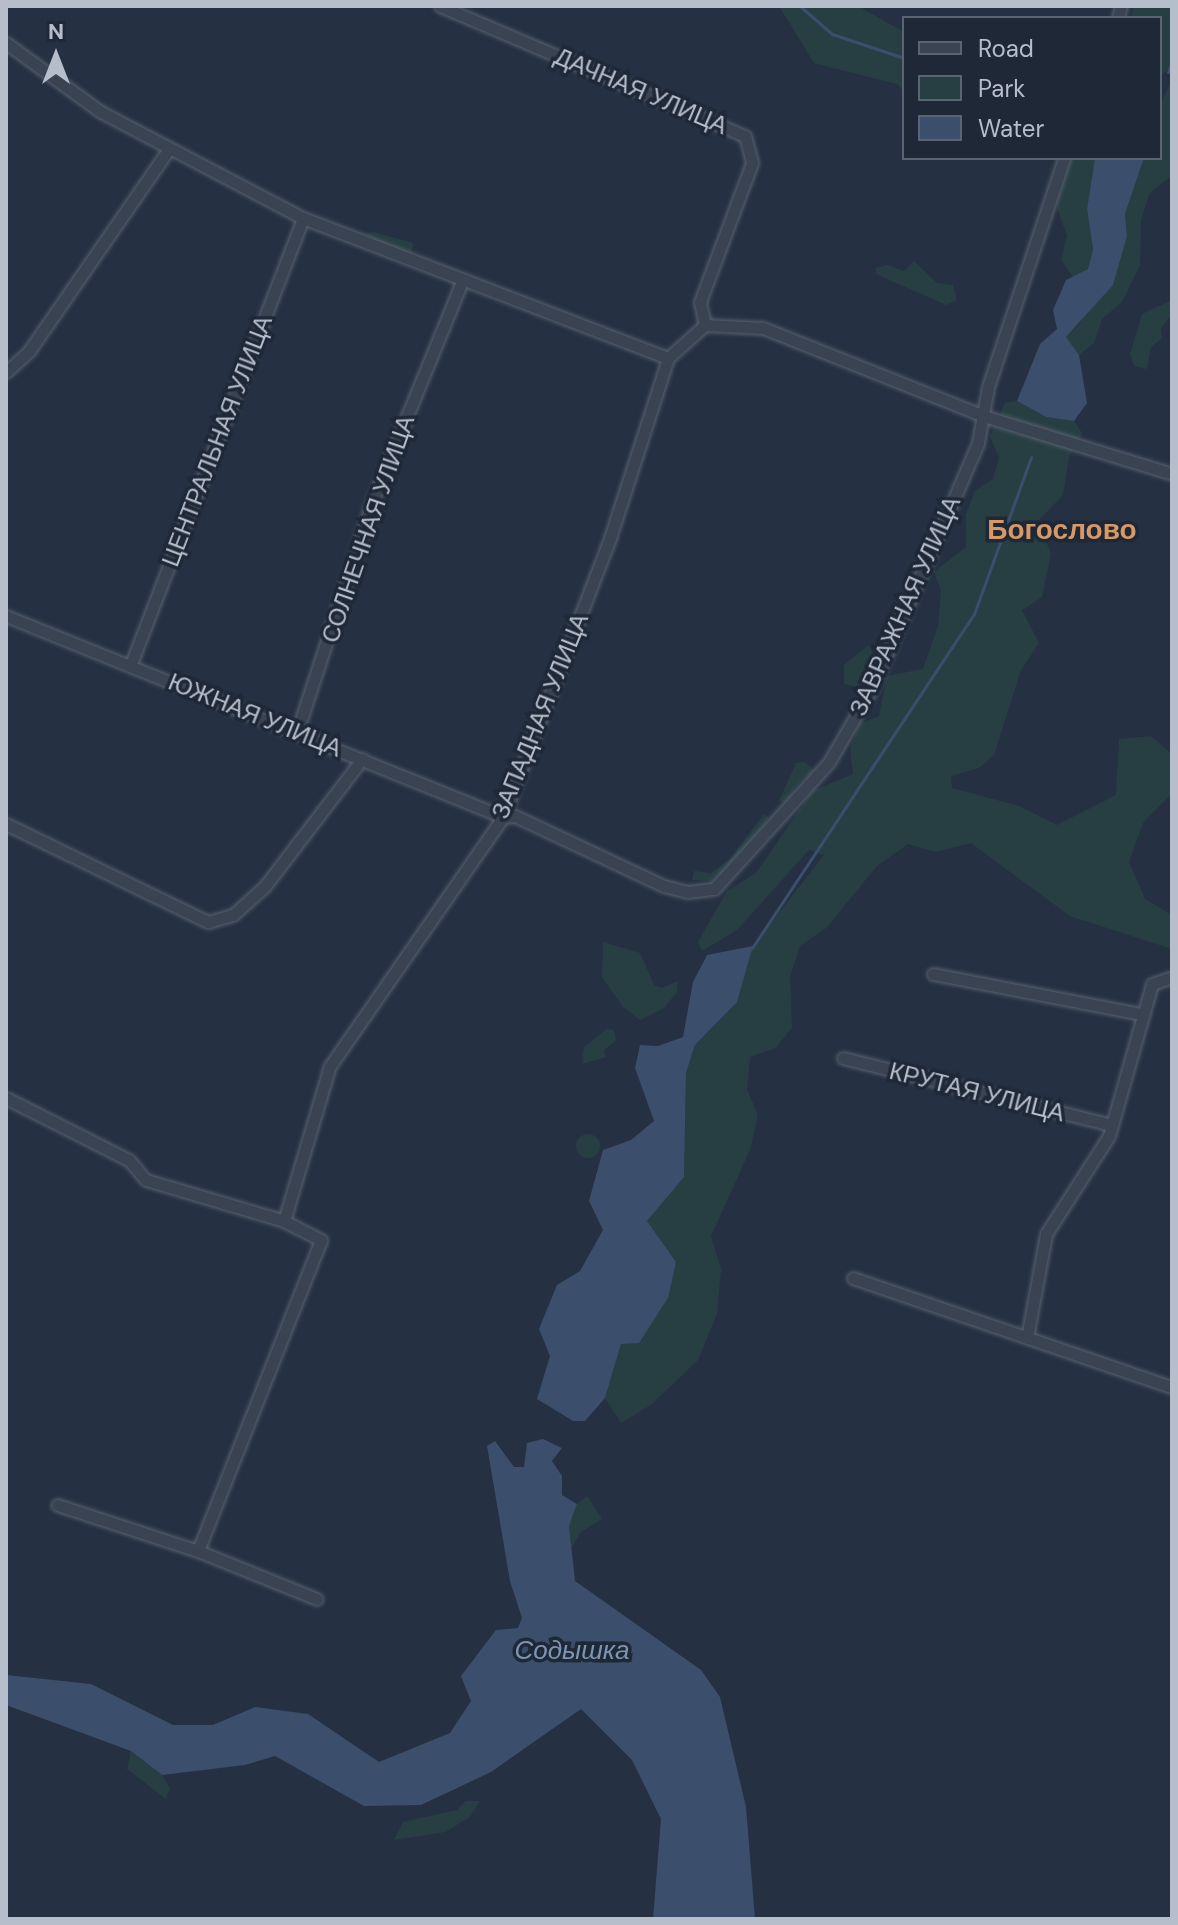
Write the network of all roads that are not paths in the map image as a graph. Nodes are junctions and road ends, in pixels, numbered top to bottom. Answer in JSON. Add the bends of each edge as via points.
{"nodes":[{"id":1,"x":440,"y":6,"type":"edge"},
{"id":2,"x":6,"y":43,"type":"edge"},
{"id":3,"x":168,"y":150,"type":"junction"},
{"id":4,"x":1063,"y":160,"type":"edge"},
{"id":5,"x":303,"y":218,"type":"junction"},
{"id":6,"x":462,"y":282,"type":"junction"},
{"id":7,"x":705,"y":325,"type":"junction"},
{"id":8,"x":668,"y":358,"type":"junction"},
{"id":9,"x":6,"y":372,"type":"edge"},
{"id":10,"x":984,"y":416,"type":"junction"},
{"id":11,"x":1172,"y":474,"type":"edge"},
{"id":12,"x":6,"y":616,"type":"edge"},
{"id":13,"x":131,"y":664,"type":"junction"},
{"id":14,"x":297,"y":732,"type":"junction"},
{"id":15,"x":362,"y":759,"type":"junction"},
{"id":16,"x":503,"y":817,"type":"junction"},
{"id":17,"x":6,"y":824,"type":"edge"},
{"id":18,"x":933,"y":974,"type":"dead end"},
{"id":19,"x":1172,"y":977,"type":"edge"},
{"id":20,"x":1141,"y":1014,"type":"junction"},
{"id":21,"x":843,"y":1058,"type":"dead end"},
{"id":22,"x":6,"y":1098,"type":"edge"},
{"id":23,"x":1111,"y":1125,"type":"junction"},
{"id":24,"x":284,"y":1221,"type":"junction"},
{"id":25,"x":853,"y":1278,"type":"dead end"},
{"id":26,"x":1027,"y":1338,"type":"junction"},
{"id":27,"x":1172,"y":1387,"type":"edge"},
{"id":28,"x":57,"y":1505,"type":"dead end"},
{"id":29,"x":198,"y":1551,"type":"junction"},
{"id":30,"x":317,"y":1599,"type":"dead end"}],
"edges":[{"from":1,"to":7,"type":"street","name":"ДАЧНАЯ УЛИЦА","via":[[745,136],[752,163],[700,302]]},
{"from":2,"to":3,"type":"street","via":[[101,112]]},
{"from":3,"to":5,"type":"street"},
{"from":3,"to":9,"type":"street","via":[[29,351]]},
{"from":4,"to":10,"type":"street","name":"ЗАВРАЖНАЯ УЛИЦА","via":[[988,387]]},
{"from":5,"to":6,"type":"street"},
{"from":5,"to":13,"type":"street","name":"ЦЕНТРАЛЬНАЯ УЛИЦА"},
{"from":6,"to":8,"type":"street"},
{"from":6,"to":14,"type":"street","name":"СОЛНЕЧНАЯ УЛИЦА","via":[[372,502]]},
{"from":7,"to":8,"type":"street"},
{"from":7,"to":10,"type":"street","via":[[763,328]]},
{"from":8,"to":16,"type":"street","name":"ЗАПАДНАЯ УЛИЦА","via":[[610,538]]},
{"from":10,"to":11,"type":"street"},
{"from":10,"to":16,"type":"street","name":"ЗАВРАЖНАЯ УЛИЦА","via":[[978,443],[872,688],[829,762],[714,889],[688,892],[664,886],[515,816]]},
{"from":12,"to":13,"type":"street","name":"ЮЖНАЯ УЛИЦА"},
{"from":13,"to":14,"type":"street","name":"ЮЖНАЯ УЛИЦА"},
{"from":14,"to":15,"type":"street","name":"ЮЖНАЯ УЛИЦА"},
{"from":15,"to":16,"type":"street","name":"ЮЖНАЯ УЛИЦА"},
{"from":15,"to":17,"type":"street","via":[[265,886],[233,915],[208,922]]},
{"from":16,"to":24,"type":"street","name":"ЗАПАДНАЯ УЛИЦА","via":[[330,1066]]},
{"from":18,"to":20,"type":"street"},
{"from":19,"to":20,"type":"street","via":[[1152,984]]},
{"from":20,"to":23,"type":"street"},
{"from":21,"to":23,"type":"street","name":"КРУТАЯ УЛИЦА"},
{"from":22,"to":24,"type":"street","via":[[129,1160],[146,1180]]},
{"from":23,"to":26,"type":"street","via":[[1046,1234]]},
{"from":24,"to":29,"type":"street","via":[[321,1240]]},
{"from":25,"to":26,"type":"street"},
{"from":26,"to":27,"type":"street"},
{"from":28,"to":29,"type":"street"},
{"from":29,"to":30,"type":"street"}]}
